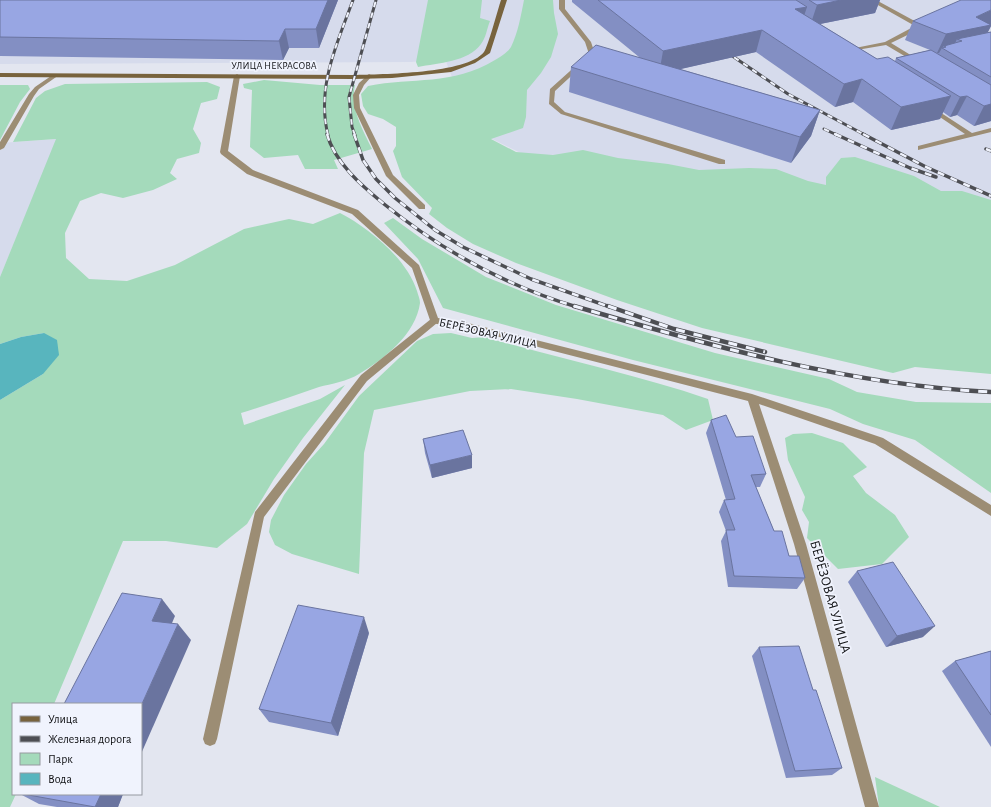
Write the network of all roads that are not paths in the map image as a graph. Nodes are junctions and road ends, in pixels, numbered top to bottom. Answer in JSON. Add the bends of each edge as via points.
{"nodes":[{"id":1,"x":504,"y":0,"type":"edge"},
{"id":2,"x":562,"y":0,"type":"edge"},
{"id":3,"x":872,"y":0,"type":"edge"},
{"id":4,"x":926,"y":24,"type":"edge"},
{"id":5,"x":920,"y":27,"type":"junction"},
{"id":6,"x":887,"y":43,"type":"junction"},
{"id":7,"x":592,"y":54,"type":"junction"},
{"id":8,"x":849,"y":56,"type":"edge"},
{"id":9,"x":598,"y":59,"type":"edge"},
{"id":10,"x":923,"y":59,"type":"edge"},
{"id":11,"x":916,"y":60,"type":"junction"},
{"id":12,"x":928,"y":68,"type":"edge"},
{"id":13,"x":0,"y":75,"type":"edge"},
{"id":14,"x":56,"y":75,"type":"junction"},
{"id":15,"x":237,"y":76,"type":"junction"},
{"id":16,"x":368,"y":76,"type":"junction"},
{"id":17,"x":926,"y":106,"type":"edge"},
{"id":18,"x":991,"y":130,"type":"edge"},
{"id":19,"x":971,"y":135,"type":"junction"},
{"id":20,"x":0,"y":148,"type":"edge"},
{"id":21,"x":921,"y":148,"type":"dead end"},
{"id":22,"x":722,"y":162,"type":"dead end"},
{"id":23,"x":422,"y":207,"type":"dead end"},
{"id":24,"x":434,"y":321,"type":"junction"},
{"id":25,"x":752,"y":398,"type":"junction"},
{"id":26,"x":991,"y":510,"type":"edge"},
{"id":27,"x":210,"y":739,"type":"dead end"},
{"id":28,"x":872,"y":807,"type":"edge"}],
"edges":[{"from":1,"to":16,"type":"main road","name":"УЛИЦА НЕКРАСОВА","via":[[487,53],[473,62],[450,70]]},
{"from":2,"to":7,"type":"street","via":[[562,9],[588,42]]},
{"from":3,"to":5,"type":"street"},
{"from":4,"to":5,"type":"street"},
{"from":5,"to":6,"type":"street"},
{"from":6,"to":8,"type":"street","via":[[843,52]]},
{"from":6,"to":11,"type":"street"},
{"from":7,"to":9,"type":"street"},
{"from":7,"to":22,"type":"street","via":[[552,90],[551,103],[563,113]]},
{"from":10,"to":11,"type":"street"},
{"from":11,"to":12,"type":"street"},
{"from":13,"to":14,"type":"main road","name":"УЛИЦА НЕКРАСОВА"},
{"from":14,"to":15,"type":"main road","name":"УЛИЦА НЕКРАСОВА"},
{"from":14,"to":20,"type":"street","via":[[31,95]]},
{"from":15,"to":16,"type":"main road","name":"УЛИЦА НЕКРАСОВА"},
{"from":15,"to":24,"type":"street","name":"БЕРЁЗОВАЯ УЛИЦА","via":[[224,152],[250,172],[355,212],[416,267]]},
{"from":16,"to":23,"type":"street","via":[[356,94],[357,108],[390,176]]},
{"from":17,"to":19,"type":"street"},
{"from":18,"to":19,"type":"street"},
{"from":19,"to":21,"type":"street"},
{"from":24,"to":25,"type":"street","name":"БЕРЁЗОВАЯ УЛИЦА","via":[[468,326]]},
{"from":24,"to":27,"type":"street","via":[[364,378],[259,515]]},
{"from":25,"to":26,"type":"street","name":"БЕРЁЗОВАЯ УЛИЦА","via":[[878,441]]},
{"from":25,"to":28,"type":"street","name":"БЕРЁЗОВАЯ УЛИЦА","via":[[800,544]]}]}
